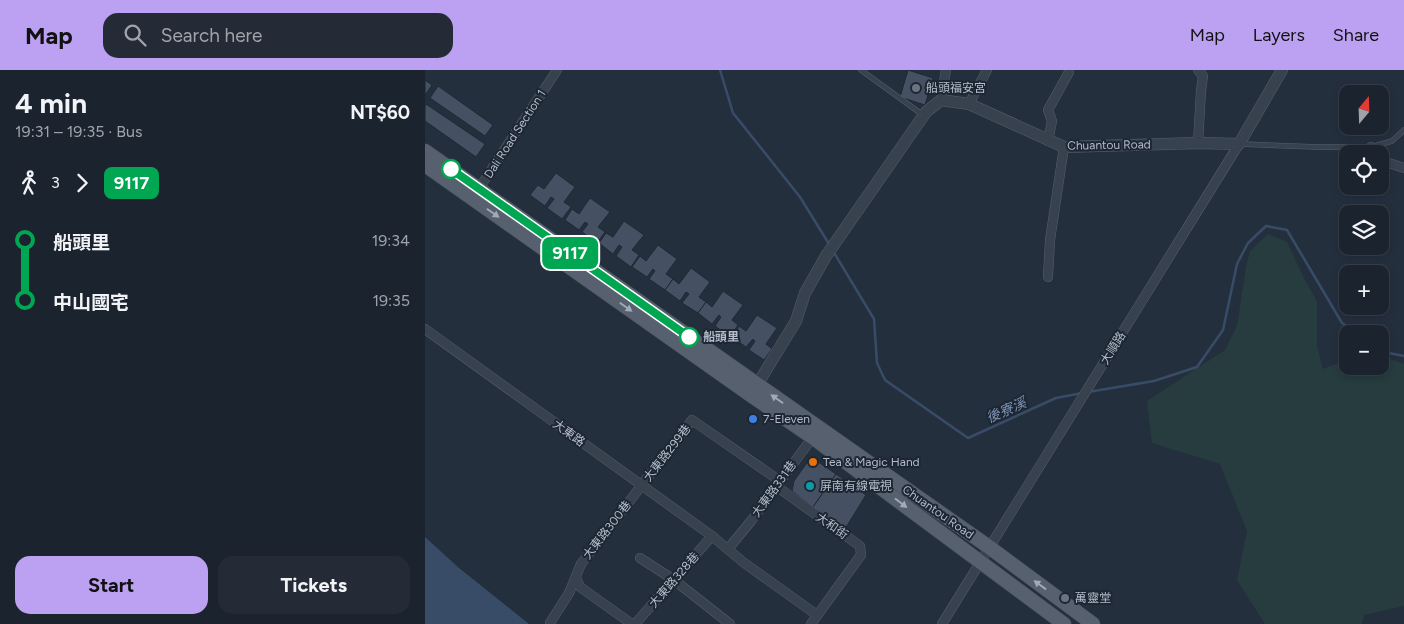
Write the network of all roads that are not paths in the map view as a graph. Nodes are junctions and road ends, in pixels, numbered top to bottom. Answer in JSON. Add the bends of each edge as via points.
{"nodes":[{"id":1,"x":557,"y":70,"type":"edge"},
{"id":2,"x":861,"y":70,"type":"edge"},
{"id":3,"x":946,"y":70,"type":"edge"},
{"id":4,"x":987,"y":70,"type":"edge"},
{"id":5,"x":1198,"y":70,"type":"edge"},
{"id":6,"x":1282,"y":70,"type":"edge"},
{"id":7,"x":1069,"y":72,"type":"dead end"},
{"id":8,"x":941,"y":100,"type":"junction"},
{"id":9,"x":969,"y":104,"type":"junction"},
{"id":10,"x":924,"y":115,"type":"junction"},
{"id":11,"x":1404,"y":130,"type":"edge"},
{"id":12,"x":1048,"y":141,"type":"junction"},
{"id":13,"x":1198,"y":143,"type":"junction"},
{"id":14,"x":1239,"y":144,"type":"junction"},
{"id":15,"x":1384,"y":145,"type":"edge"},
{"id":16,"x":1064,"y":147,"type":"junction"},
{"id":17,"x":1339,"y":148,"type":"edge"},
{"id":18,"x":425,"y":151,"type":"edge"},
{"id":19,"x":1389,"y":162,"type":"edge"},
{"id":20,"x":425,"y":165,"type":"edge"},
{"id":21,"x":1404,"y":168,"type":"edge"},
{"id":22,"x":476,"y":194,"type":"junction"},
{"id":23,"x":1048,"y":277,"type":"dead end"},
{"id":24,"x":425,"y":329,"type":"edge"},
{"id":25,"x":753,"y":389,"type":"junction"},
{"id":26,"x":692,"y":420,"type":"joint"},
{"id":27,"x":816,"y":433,"type":"junction"},
{"id":28,"x":778,"y":484,"type":"junction"},
{"id":29,"x":642,"y":485,"type":"junction"},
{"id":30,"x":712,"y":536,"type":"junction"},
{"id":31,"x":989,"y":547,"type":"junction"},
{"id":32,"x":728,"y":550,"type":"junction"},
{"id":33,"x":640,"y":558,"type":"dead end"},
{"id":34,"x":981,"y":562,"type":"junction"},
{"id":35,"x":576,"y":578,"type":"junction"},
{"id":36,"x":675,"y":580,"type":"junction"},
{"id":37,"x":817,"y":615,"type":"junction"},
{"id":38,"x":550,"y":623,"type":"edge"},
{"id":39,"x":634,"y":624,"type":"edge"},
{"id":40,"x":730,"y":624,"type":"edge"},
{"id":41,"x":811,"y":624,"type":"edge"},
{"id":42,"x":942,"y":624,"type":"edge"},
{"id":43,"x":1064,"y":624,"type":"edge"},
{"id":44,"x":1093,"y":624,"type":"edge"}],
"edges":[{"from":1,"to":22,"type":"street","name":"Dali Road Section 1"},
{"from":2,"to":10,"type":"lane"},
{"from":3,"to":8,"type":"street"},
{"from":4,"to":9,"type":"street"},
{"from":5,"to":13,"type":"street","via":[[1203,76]]},
{"from":6,"to":14,"type":"street","name":"大順路"},
{"from":7,"to":12,"type":"street","via":[[1048,110],[1052,121]]},
{"from":8,"to":9,"type":"street","name":"Chuantou Road"},
{"from":8,"to":10,"type":"street"},
{"from":9,"to":12,"type":"street","name":"Chuantou Road"},
{"from":10,"to":25,"type":"street","via":[[826,256],[805,293],[796,321]]},
{"from":11,"to":15,"type":"lane","name":"Chuantou Road"},
{"from":12,"to":16,"type":"street","name":"Chuantou Road"},
{"from":13,"to":14,"type":"street","name":"Chuantou Road"},
{"from":13,"to":16,"type":"street","name":"Chuantou Road"},
{"from":14,"to":17,"type":"lane","name":"Chuantou Road"},
{"from":14,"to":31,"type":"street","name":"大順路"},
{"from":16,"to":23,"type":"street","via":[[1050,240]]},
{"from":18,"to":22,"type":"main road","name":"Chuantou Road"},
{"from":19,"to":21,"type":"street"},
{"from":20,"to":22,"type":"main road","name":"Chuantou Road"},
{"from":22,"to":25,"type":"main road","name":"Chuantou Road"},
{"from":24,"to":29,"type":"street","name":"大東路"},
{"from":25,"to":27,"type":"main road","name":"Chuantou Road"},
{"from":26,"to":28,"type":"street","name":"大和街"},
{"from":26,"to":29,"type":"street","name":"大東路299巷"},
{"from":27,"to":28,"type":"street","name":"大東路331巷"},
{"from":27,"to":31,"type":"main road","name":"Chuantou Road"},
{"from":27,"to":34,"type":"main road","name":"Chuantou Road","one_way":true},
{"from":28,"to":32,"type":"street","name":"大東路331巷"},
{"from":28,"to":37,"type":"street","name":"大和街","via":[[860,546],[861,555]]},
{"from":29,"to":30,"type":"street","name":"大東路"},
{"from":29,"to":35,"type":"street","name":"大東路300巷","via":[[581,564]]},
{"from":30,"to":32,"type":"street","name":"大東路"},
{"from":30,"to":36,"type":"street","name":"大東路328巷"},
{"from":31,"to":34,"type":"street","name":"大順路"},
{"from":44,"to":31,"type":"main road","name":"Chuantou Road","one_way":true},
{"from":32,"to":37,"type":"street","name":"大東路"},
{"from":33,"to":36,"type":"street"},
{"from":34,"to":42,"type":"street","name":"大順路"},
{"from":34,"to":43,"type":"main road","name":"Chuantou Road"},
{"from":35,"to":38,"type":"street","name":"大東路300巷"},
{"from":35,"to":39,"type":"street","via":[[580,587]]},
{"from":36,"to":39,"type":"street","name":"大東路328巷"},
{"from":36,"to":40,"type":"street"},
{"from":37,"to":41,"type":"street","name":"大和街"}]}
